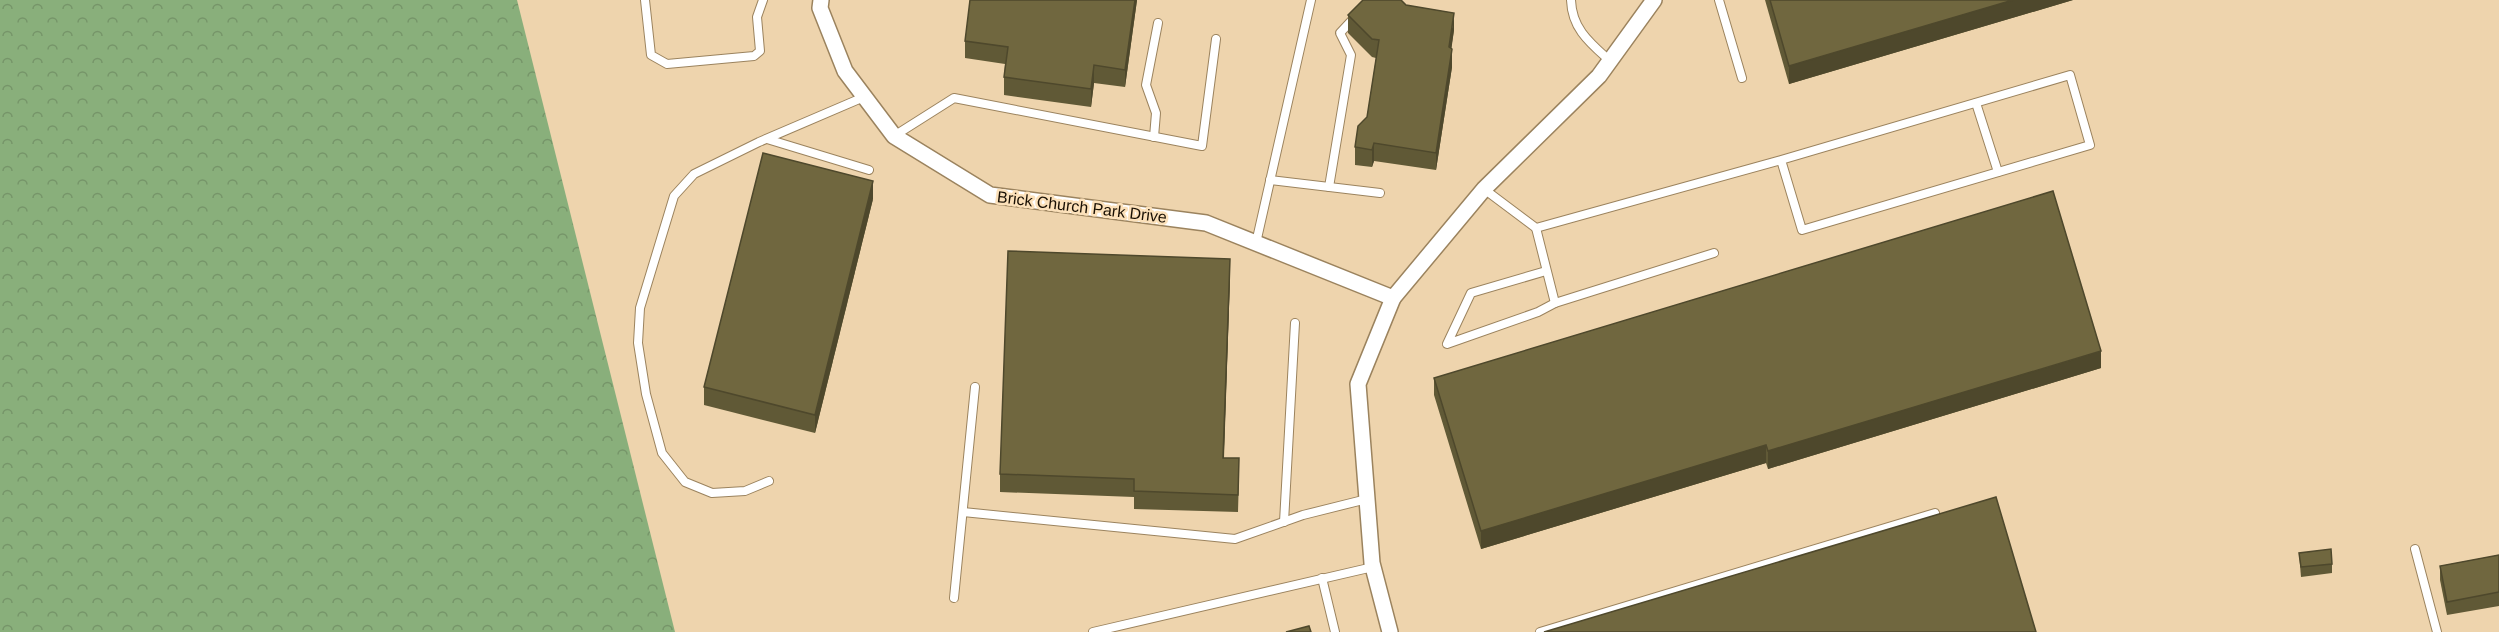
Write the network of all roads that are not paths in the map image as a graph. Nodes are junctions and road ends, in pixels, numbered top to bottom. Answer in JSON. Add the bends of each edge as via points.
{"nodes":[{"id":1,"x":645,"y":0,"type":"edge"},
{"id":2,"x":763,"y":0,"type":"edge"},
{"id":3,"x":821,"y":0,"type":"edge"},
{"id":4,"x":1311,"y":0,"type":"edge"},
{"id":5,"x":1571,"y":0,"type":"edge"},
{"id":6,"x":1654,"y":0,"type":"edge"},
{"id":7,"x":1719,"y":0,"type":"edge"},
{"id":8,"x":1362,"y":8,"type":"edge"},
{"id":9,"x":1158,"y":22,"type":"dead end"},
{"id":10,"x":1216,"y":39,"type":"dead end"},
{"id":11,"x":1610,"y":61,"type":"junction"},
{"id":12,"x":1742,"y":78,"type":"dead end"},
{"id":13,"x":864,"y":97,"type":"junction"},
{"id":14,"x":1976,"y":103,"type":"junction"},
{"id":15,"x":894,"y":136,"type":"junction"},
{"id":16,"x":1154,"y":137,"type":"junction"},
{"id":17,"x":767,"y":139,"type":"junction"},
{"id":18,"x":1781,"y":160,"type":"junction"},
{"id":19,"x":869,"y":170,"type":"dead end"},
{"id":20,"x":1998,"y":172,"type":"junction"},
{"id":21,"x":1270,"y":180,"type":"junction"},
{"id":22,"x":1329,"y":187,"type":"junction"},
{"id":23,"x":1484,"y":189,"type":"junction"},
{"id":24,"x":1380,"y":194,"type":"dead end"},
{"id":25,"x":1536,"y":228,"type":"junction"},
{"id":26,"x":1256,"y":243,"type":"junction"},
{"id":27,"x":1714,"y":253,"type":"dead end"},
{"id":28,"x":1546,"y":271,"type":"junction"},
{"id":29,"x":1393,"y":298,"type":"junction"},
{"id":30,"x":1555,"y":303,"type":"junction"},
{"id":31,"x":1295,"y":323,"type":"dead end"},
{"id":32,"x":975,"y":387,"type":"dead end"},
{"id":33,"x":769,"y":481,"type":"dead end"},
{"id":34,"x":1367,"y":499,"type":"junction"},
{"id":35,"x":963,"y":512,"type":"junction"},
{"id":36,"x":1935,"y":513,"type":"edge"},
{"id":37,"x":1284,"y":522,"type":"junction"},
{"id":38,"x":2415,"y":549,"type":"dead end"},
{"id":39,"x":1373,"y":567,"type":"junction"},
{"id":40,"x":1322,"y":578,"type":"junction"},
{"id":41,"x":954,"y":598,"type":"dead end"},
{"id":42,"x":1092,"y":632,"type":"edge"},
{"id":43,"x":1335,"y":632,"type":"edge"},
{"id":44,"x":1390,"y":632,"type":"edge"},
{"id":45,"x":1540,"y":632,"type":"edge"},
{"id":46,"x":2437,"y":632,"type":"edge"}],
"edges":[{"from":1,"to":2,"type":"lane","via":[[651,55],[667,64],[754,56],[760,51],[757,17]]},
{"from":3,"to":13,"type":"street","name":"Brick Church Park Drive","via":[[820,8],[845,71]]},
{"from":4,"to":21,"type":"lane"},
{"from":5,"to":11,"type":"lane","via":[[1576,26]]},
{"from":6,"to":11,"type":"street"},
{"from":7,"to":12,"type":"lane"},
{"from":8,"to":22,"type":"lane","via":[[1340,33],[1351,55]]},
{"from":9,"to":16,"type":"lane","via":[[1146,86],[1156,113]]},
{"from":10,"to":16,"type":"lane","via":[[1202,146]]},
{"from":11,"to":23,"type":"street"},
{"from":13,"to":15,"type":"street","name":"Brick Church Park Drive"},
{"from":13,"to":17,"type":"lane"},
{"from":14,"to":18,"type":"lane"},
{"from":14,"to":20,"type":"lane"},
{"from":14,"to":20,"type":"lane","via":[[2070,75],[2090,145]]},
{"from":15,"to":16,"type":"lane","via":[[954,98]]},
{"from":15,"to":26,"type":"street","name":"Brick Church Park Drive","via":[[990,195],[1206,223]]},
{"from":17,"to":19,"type":"lane"},
{"from":17,"to":33,"type":"lane","via":[[694,174],[674,196],[640,308],[638,343],[646,394],[662,453],[685,482],[711,493],[745,491]]},
{"from":18,"to":20,"type":"lane","via":[[1802,230]]},
{"from":18,"to":25,"type":"lane"},
{"from":21,"to":22,"type":"lane"},
{"from":21,"to":26,"type":"lane"},
{"from":22,"to":24,"type":"lane"},
{"from":23,"to":25,"type":"lane"},
{"from":23,"to":29,"type":"street"},
{"from":25,"to":28,"type":"lane"},
{"from":26,"to":29,"type":"street","name":"Brick Church Park Drive"},
{"from":27,"to":30,"type":"lane"},
{"from":28,"to":30,"type":"lane"},
{"from":28,"to":30,"type":"lane","via":[[1471,293],[1448,344]]},
{"from":29,"to":34,"type":"street","via":[[1358,384]]},
{"from":31,"to":37,"type":"lane"},
{"from":32,"to":35,"type":"lane"},
{"from":34,"to":37,"type":"lane"},
{"from":34,"to":39,"type":"street"},
{"from":35,"to":37,"type":"lane","via":[[1235,539]]},
{"from":35,"to":41,"type":"lane"},
{"from":36,"to":45,"type":"lane"},
{"from":38,"to":46,"type":"lane"},
{"from":39,"to":40,"type":"lane"},
{"from":39,"to":44,"type":"street"},
{"from":40,"to":42,"type":"lane"},
{"from":40,"to":43,"type":"lane"}]}
